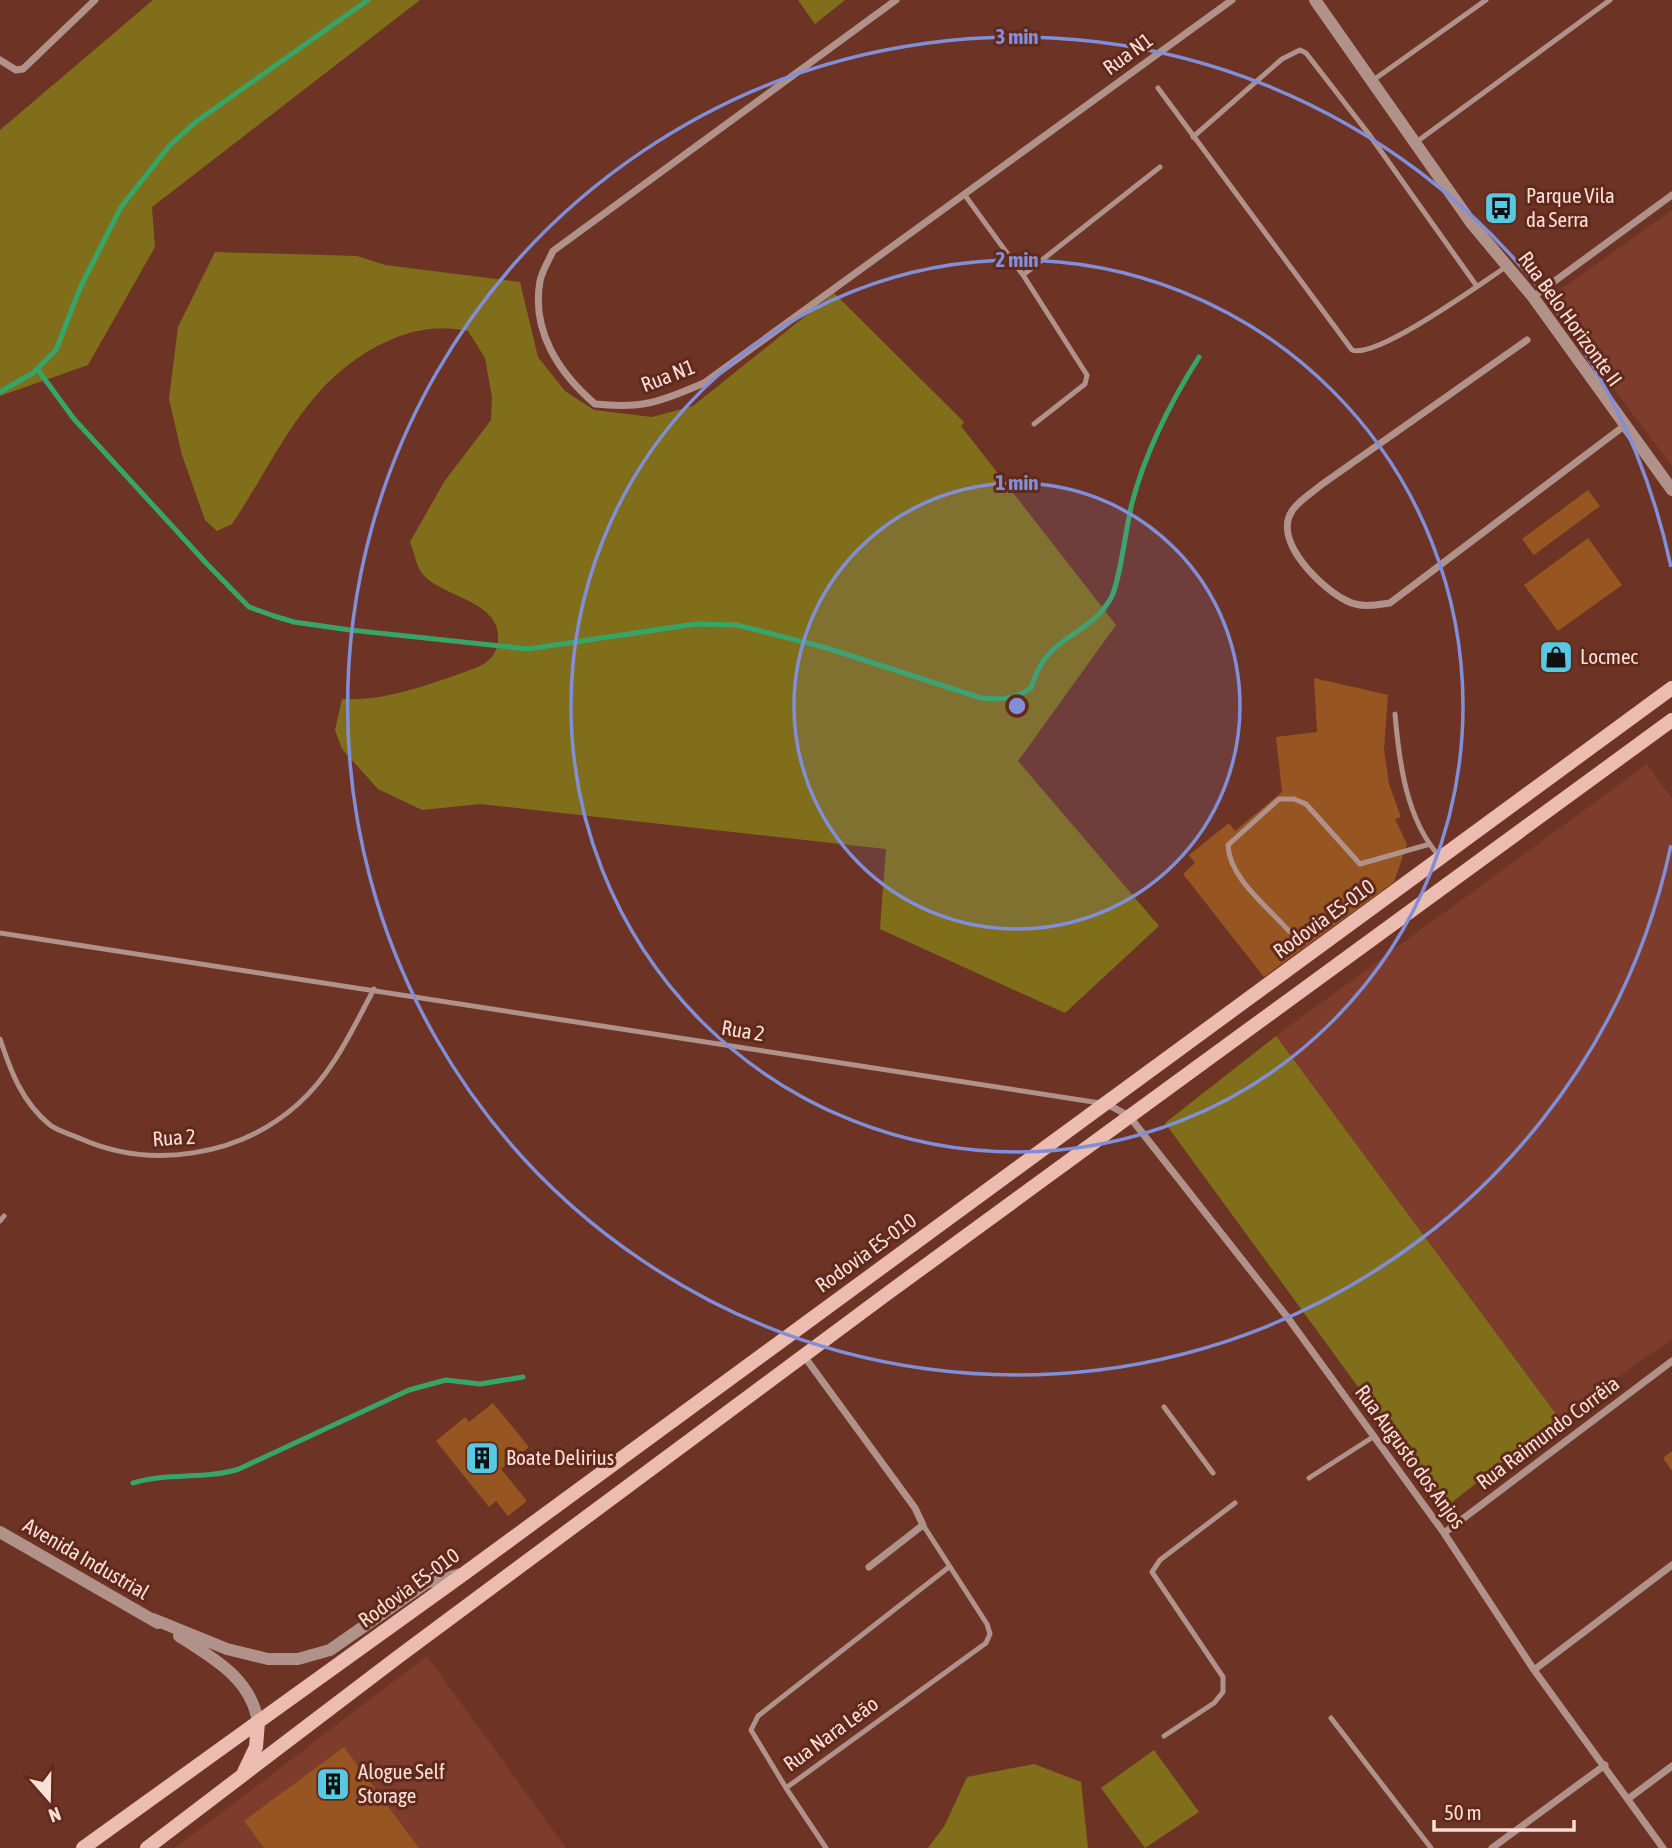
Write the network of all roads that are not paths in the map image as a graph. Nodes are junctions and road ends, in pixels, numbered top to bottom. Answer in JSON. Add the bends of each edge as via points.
{"nodes":[{"id":1,"x":94,"y":0,"type":"edge"},
{"id":2,"x":896,"y":0,"type":"edge"},
{"id":3,"x":1232,"y":0,"type":"edge"},
{"id":4,"x":1315,"y":0,"type":"edge"},
{"id":5,"x":1486,"y":0,"type":"edge"},
{"id":6,"x":1610,"y":0,"type":"edge"},
{"id":7,"x":0,"y":60,"type":"edge"},
{"id":8,"x":1372,"y":81,"type":"junction"},
{"id":9,"x":1158,"y":88,"type":"dead end"},
{"id":10,"x":1193,"y":136,"type":"junction"},
{"id":11,"x":1415,"y":143,"type":"junction"},
{"id":12,"x":1160,"y":167,"type":"dead end"},
{"id":13,"x":964,"y":194,"type":"junction"},
{"id":14,"x":1672,"y":195,"type":"edge"},
{"id":15,"x":1507,"y":266,"type":"junction"},
{"id":16,"x":1023,"y":275,"type":"junction"},
{"id":17,"x":1476,"y":285,"type":"junction"},
{"id":18,"x":1533,"y":297,"type":"junction"},
{"id":19,"x":1527,"y":340,"type":"dead end"},
{"id":20,"x":1034,"y":424,"type":"dead end"},
{"id":21,"x":1624,"y":426,"type":"junction"},
{"id":22,"x":1672,"y":490,"type":"edge"},
{"id":23,"x":1672,"y":688,"type":"edge"},
{"id":24,"x":1395,"y":714,"type":"dead end"},
{"id":25,"x":1669,"y":724,"type":"edge"},
{"id":26,"x":1430,"y":844,"type":"junction"},
{"id":27,"x":1442,"y":859,"type":"junction"},
{"id":28,"x":1289,"y":931,"type":"dead end"},
{"id":29,"x":0,"y":933,"type":"edge"},
{"id":30,"x":374,"y":989,"type":"junction"},
{"id":31,"x":0,"y":1039,"type":"edge"},
{"id":32,"x":1107,"y":1104,"type":"junction"},
{"id":33,"x":1129,"y":1116,"type":"junction"},
{"id":34,"x":804,"y":1356,"type":"junction"},
{"id":35,"x":1672,"y":1361,"type":"edge"},
{"id":36,"x":1164,"y":1407,"type":"dead end"},
{"id":37,"x":1373,"y":1437,"type":"junction"},
{"id":38,"x":1213,"y":1474,"type":"dead end"},
{"id":39,"x":1309,"y":1478,"type":"dead end"},
{"id":40,"x":1235,"y":1503,"type":"dead end"},
{"id":41,"x":923,"y":1525,"type":"junction"},
{"id":42,"x":0,"y":1532,"type":"edge"},
{"id":43,"x":1444,"y":1533,"type":"junction"},
{"id":44,"x":1672,"y":1564,"type":"edge"},
{"id":45,"x":869,"y":1567,"type":"dead end"},
{"id":46,"x":949,"y":1567,"type":"junction"},
{"id":47,"x":465,"y":1573,"type":"junction"},
{"id":48,"x":152,"y":1619,"type":"junction"},
{"id":49,"x":1534,"y":1670,"type":"junction"},
{"id":50,"x":1331,"y":1718,"type":"dead end"},
{"id":51,"x":258,"y":1722,"type":"junction"},
{"id":52,"x":1164,"y":1736,"type":"dead end"},
{"id":53,"x":1605,"y":1765,"type":"junction"},
{"id":54,"x":1672,"y":1766,"type":"edge"},
{"id":55,"x":242,"y":1776,"type":"junction"},
{"id":56,"x":786,"y":1788,"type":"junction"},
{"id":57,"x":1629,"y":1800,"type":"junction"},
{"id":58,"x":83,"y":1848,"type":"edge"},
{"id":59,"x":147,"y":1848,"type":"edge"},
{"id":60,"x":826,"y":1848,"type":"edge"},
{"id":61,"x":1431,"y":1848,"type":"edge"},
{"id":62,"x":1492,"y":1848,"type":"edge"},
{"id":63,"x":1663,"y":1848,"type":"edge"}],
"edges":[{"from":1,"to":7,"type":"street","via":[[23,69]]},
{"from":2,"to":13,"type":"street","name":"Rua N1","via":[[553,251],[540,280],[540,318],[548,345],[566,376],[595,404],[628,407],[656,403],[704,383]]},
{"from":3,"to":13,"type":"street","name":"Rua N1"},
{"from":4,"to":8,"type":"street","name":"Rua Belo Horizonte II"},
{"from":5,"to":8,"type":"lane"},
{"from":6,"to":11,"type":"lane"},
{"from":8,"to":11,"type":"street","name":"Rua Belo Horizonte II"},
{"from":9,"to":10,"type":"lane"},
{"from":10,"to":17,"type":"lane","via":[[1352,350],[1368,351],[1396,338]]},
{"from":10,"to":17,"type":"lane","via":[[1282,59],[1300,50],[1306,53]]},
{"from":11,"to":15,"type":"street","name":"Rua Belo Horizonte II"},
{"from":12,"to":16,"type":"lane"},
{"from":13,"to":16,"type":"lane"},
{"from":14,"to":18,"type":"street"},
{"from":15,"to":17,"type":"lane"},
{"from":15,"to":18,"type":"street","name":"Rua Belo Horizonte II"},
{"from":16,"to":20,"type":"lane","via":[[1087,379]]},
{"from":18,"to":21,"type":"street","name":"Rua Belo Horizonte II"},
{"from":19,"to":21,"type":"street","via":[[1321,485],[1292,511],[1287,526],[1291,542],[1310,574],[1347,602],[1365,606],[1390,603]]},
{"from":21,"to":22,"type":"street","name":"Rua Belo Horizonte II"},
{"from":23,"to":27,"type":"main road","name":"Rodovia ES-010"},
{"from":24,"to":26,"type":"lane","via":[[1406,790]]},
{"from":25,"to":33,"type":"main road"},
{"from":26,"to":27,"type":"lane"},
{"from":26,"to":28,"type":"lane","via":[[1360,864],[1306,804],[1279,799],[1228,845],[1229,859]]},
{"from":27,"to":32,"type":"main road","name":"Rodovia ES-010"},
{"from":29,"to":30,"type":"lane","name":"Rua 2"},
{"from":30,"to":31,"type":"lane","name":"Rua 2","via":[[336,1060],[297,1105],[249,1135],[199,1154],[148,1157],[94,1145],[52,1126],[27,1100],[12,1075]]},
{"from":30,"to":32,"type":"lane","name":"Rua 2"},
{"from":32,"to":33,"type":"street","name":"Rua Augusto dos Anjos"},
{"from":32,"to":47,"type":"main road","name":"Rodovia ES-010"},
{"from":33,"to":34,"type":"main road"},
{"from":33,"to":37,"type":"street","name":"Rua Augusto dos Anjos","via":[[1288,1318]]},
{"from":34,"to":41,"type":"street","name":"Rua Nara Leão"},
{"from":34,"to":55,"type":"main road"},
{"from":35,"to":43,"type":"street","name":"Rua Raimundo Corrêia"},
{"from":36,"to":38,"type":"lane"},
{"from":37,"to":39,"type":"lane"},
{"from":37,"to":43,"type":"street","name":"Rua Augusto dos Anjos"},
{"from":40,"to":52,"type":"lane","via":[[1160,1560],[1152,1572],[1223,1677],[1223,1692],[1214,1703]]},
{"from":41,"to":45,"type":"street"},
{"from":41,"to":46,"type":"lane","name":"Rua Nara Leão"},
{"from":42,"to":48,"type":"street","name":"Avenida Industrial"},
{"from":43,"to":49,"type":"street","name":"Rua Augusto dos Anjos"},
{"from":44,"to":49,"type":"street"},
{"from":46,"to":56,"type":"lane","name":"Rua Nara Leão","via":[[758,1716],[751,1730],[755,1742]]},
{"from":46,"to":56,"type":"lane","name":"Rua Nara Leão","via":[[987,1624],[990,1634],[986,1643]]},
{"from":47,"to":48,"type":"street","name":"Avenida Industrial","via":[[426,1583],[331,1650],[298,1659],[268,1659],[227,1649]]},
{"from":47,"to":51,"type":"main road","name":"Rodovia ES-010"},
{"from":48,"to":51,"type":"street","name":"Avenida Industrial","via":[[227,1667],[248,1690]]},
{"from":49,"to":53,"type":"street","name":"Rua Augusto dos Anjos"},
{"from":50,"to":61,"type":"lane"},
{"from":51,"to":55,"type":"main road","via":[[256,1747]]},
{"from":51,"to":58,"type":"main road","name":"Rodovia ES-010"},
{"from":53,"to":57,"type":"street","name":"Rua Augusto dos Anjos"},
{"from":53,"to":62,"type":"street"},
{"from":54,"to":57,"type":"street"},
{"from":55,"to":59,"type":"main road"},
{"from":56,"to":60,"type":"lane"},
{"from":57,"to":63,"type":"street","name":"Rua Augusto dos Anjos"}]}
